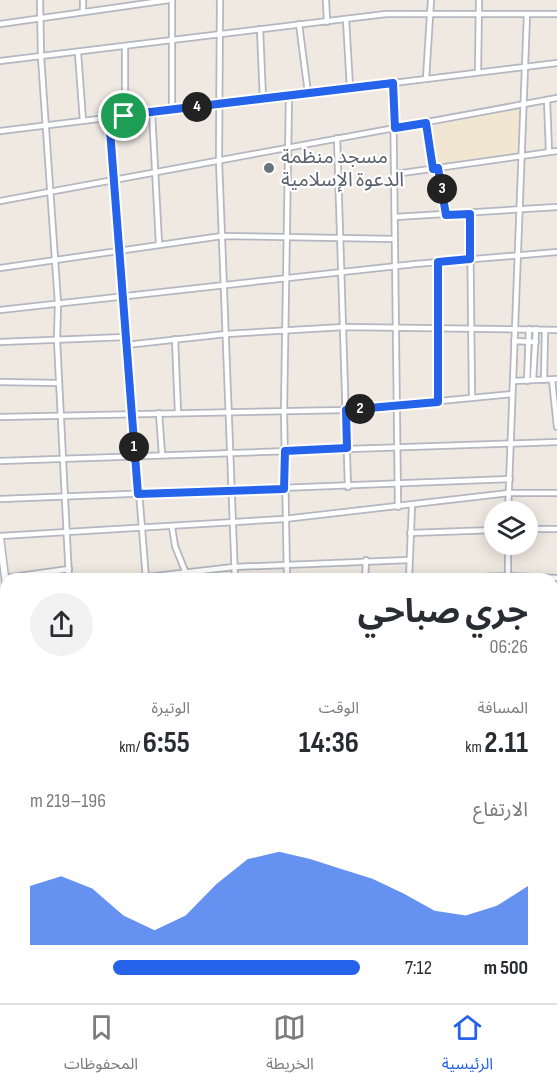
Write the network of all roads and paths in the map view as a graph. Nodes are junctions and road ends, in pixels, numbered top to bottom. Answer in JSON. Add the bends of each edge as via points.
{"nodes":[{"id":1,"x":40,"y":0,"type":"edge"},
{"id":2,"x":83,"y":0,"type":"edge"},
{"id":3,"x":171,"y":0,"type":"edge"},
{"id":4,"x":220,"y":0,"type":"edge"},
{"id":5,"x":326,"y":0,"type":"edge"},
{"id":6,"x":432,"y":0,"type":"edge"},
{"id":7,"x":479,"y":0,"type":"edge"},
{"id":8,"x":129,"y":3,"type":"edge"},
{"id":9,"x":83,"y":11,"type":"junction"},
{"id":10,"x":478,"y":14,"type":"junction"},
{"id":11,"x":527,"y":14,"type":"junction"},
{"id":12,"x":557,"y":14,"type":"edge"},
{"id":13,"x":431,"y":15,"type":"junction"},
{"id":14,"x":40,"y":17,"type":"junction"},
{"id":15,"x":346,"y":19,"type":"junction"},
{"id":16,"x":327,"y":21,"type":"junction"},
{"id":17,"x":0,"y":24,"type":"edge"},
{"id":18,"x":299,"y":24,"type":"junction"},
{"id":19,"x":260,"y":29,"type":"junction"},
{"id":20,"x":219,"y":34,"type":"junction"},
{"id":21,"x":172,"y":41,"type":"junction"},
{"id":22,"x":125,"y":47,"type":"junction"},
{"id":23,"x":78,"y":53,"type":"junction"},
{"id":24,"x":41,"y":57,"type":"junction"},
{"id":25,"x":0,"y":61,"type":"edge"},
{"id":26,"x":557,"y":63,"type":"edge"},
{"id":27,"x":524,"y":67,"type":"junction"},
{"id":28,"x":478,"y":72,"type":"junction"},
{"id":29,"x":426,"y":79,"type":"junction"},
{"id":30,"x":393,"y":83,"type":"junction"},
{"id":31,"x":350,"y":88,"type":"junction"},
{"id":32,"x":308,"y":93,"type":"junction"},
{"id":33,"x":289,"y":96,"type":"junction"},
{"id":34,"x":557,"y":98,"type":"edge"},
{"id":35,"x":263,"y":99,"type":"junction"},
{"id":36,"x":547,"y":100,"type":"junction"},
{"id":37,"x":218,"y":104,"type":"junction"},
{"id":38,"x":523,"y":105,"type":"junction"},
{"id":39,"x":172,"y":110,"type":"junction"},
{"id":40,"x":152,"y":112,"type":"junction"},
{"id":41,"x":124,"y":116,"type":"junction"},
{"id":42,"x":109,"y":117,"type":"junction"},
{"id":43,"x":83,"y":120,"type":"junction"},
{"id":44,"x":426,"y":123,"type":"junction"},
{"id":45,"x":46,"y":125,"type":"junction"},
{"id":46,"x":395,"y":128,"type":"junction"},
{"id":47,"x":0,"y":131,"type":"edge"},
{"id":48,"x":337,"y":138,"type":"junction"},
{"id":49,"x":288,"y":148,"type":"junction"},
{"id":50,"x":557,"y":151,"type":"edge"},
{"id":51,"x":549,"y":152,"type":"junction"},
{"id":52,"x":522,"y":157,"type":"junction"},
{"id":53,"x":219,"y":160,"type":"junction"},
{"id":54,"x":436,"y":168,"type":"junction"},
{"id":55,"x":156,"y":172,"type":"junction"},
{"id":56,"x":395,"y":174,"type":"junction"},
{"id":57,"x":114,"y":180,"type":"junction"},
{"id":58,"x":51,"y":192,"type":"junction"},
{"id":59,"x":0,"y":201,"type":"edge"},
{"id":60,"x":557,"y":207,"type":"edge"},
{"id":61,"x":520,"y":211,"type":"junction"},
{"id":62,"x":470,"y":214,"type":"junction"},
{"id":63,"x":446,"y":215,"type":"junction"},
{"id":64,"x":395,"y":217,"type":"junction"},
{"id":65,"x":222,"y":236,"type":"junction"},
{"id":66,"x":286,"y":236,"type":"junction"},
{"id":67,"x":340,"y":238,"type":"junction"},
{"id":68,"x":395,"y":239,"type":"junction"},
{"id":69,"x":159,"y":244,"type":"junction"},
{"id":70,"x":120,"y":250,"type":"junction"},
{"id":71,"x":557,"y":252,"type":"edge"},
{"id":72,"x":517,"y":255,"type":"junction"},
{"id":73,"x":470,"y":259,"type":"junction"},
{"id":74,"x":56,"y":260,"type":"junction"},
{"id":75,"x":438,"y":262,"type":"junction"},
{"id":76,"x":395,"y":266,"type":"junction"},
{"id":77,"x":0,"y":268,"type":"edge"},
{"id":78,"x":341,"y":272,"type":"junction"},
{"id":79,"x":286,"y":278,"type":"junction"},
{"id":80,"x":224,"y":285,"type":"junction"},
{"id":81,"x":123,"y":296,"type":"junction"},
{"id":82,"x":58,"y":303,"type":"junction"},
{"id":83,"x":0,"y":310,"type":"edge"},
{"id":84,"x":344,"y":327,"type":"junction"},
{"id":85,"x":396,"y":328,"type":"junction"},
{"id":86,"x":438,"y":329,"type":"junction"},
{"id":87,"x":471,"y":329,"type":"junction"},
{"id":88,"x":515,"y":329,"type":"junction"},
{"id":89,"x":529,"y":329,"type":"junction"},
{"id":90,"x":536,"y":329,"type":"junction"},
{"id":91,"x":286,"y":330,"type":"junction"},
{"id":92,"x":545,"y":330,"type":"junction"},
{"id":93,"x":557,"y":330,"type":"edge"},
{"id":94,"x":226,"y":334,"type":"junction"},
{"id":95,"x":126,"y":337,"type":"junction"},
{"id":96,"x":175,"y":339,"type":"junction"},
{"id":97,"x":545,"y":339,"type":"junction"},
{"id":98,"x":57,"y":340,"type":"junction"},
{"id":99,"x":536,"y":340,"type":"junction"},
{"id":100,"x":514,"y":341,"type":"junction"},
{"id":101,"x":0,"y":342,"type":"edge"},
{"id":102,"x":528,"y":342,"type":"junction"},
{"id":103,"x":126,"y":345,"type":"junction"},
{"id":104,"x":535,"y":360,"type":"junction"},
{"id":105,"x":527,"y":362,"type":"junction"},
{"id":106,"x":514,"y":364,"type":"junction"},
{"id":107,"x":554,"y":379,"type":"edge"},
{"id":108,"x":544,"y":380,"type":"junction"},
{"id":109,"x":513,"y":381,"type":"junction"},
{"id":110,"x":530,"y":381,"type":"junction"},
{"id":111,"x":0,"y":382,"type":"edge"},
{"id":112,"x":59,"y":383,"type":"junction"},
{"id":113,"x":512,"y":394,"type":"junction"},
{"id":114,"x":472,"y":398,"type":"junction"},
{"id":115,"x":438,"y":402,"type":"junction"},
{"id":116,"x":396,"y":407,"type":"junction"},
{"id":117,"x":346,"y":410,"type":"junction"},
{"id":118,"x":284,"y":411,"type":"junction"},
{"id":119,"x":178,"y":412,"type":"junction"},
{"id":120,"x":159,"y":413,"type":"junction"},
{"id":121,"x":228,"y":413,"type":"junction"},
{"id":122,"x":60,"y":414,"type":"junction"},
{"id":123,"x":131,"y":414,"type":"junction"},
{"id":124,"x":0,"y":417,"type":"edge"},
{"id":125,"x":557,"y":427,"type":"edge"},
{"id":126,"x":557,"y":442,"type":"edge"},
{"id":127,"x":510,"y":443,"type":"junction"},
{"id":128,"x":397,"y":447,"type":"junction"},
{"id":129,"x":347,"y":448,"type":"junction"},
{"id":130,"x":285,"y":451,"type":"junction"},
{"id":131,"x":229,"y":452,"type":"junction"},
{"id":132,"x":162,"y":454,"type":"junction"},
{"id":133,"x":135,"y":455,"type":"junction"},
{"id":134,"x":63,"y":458,"type":"junction"},
{"id":135,"x":0,"y":460,"type":"edge"},
{"id":136,"x":510,"y":479,"type":"junction"},
{"id":137,"x":398,"y":485,"type":"junction"},
{"id":138,"x":348,"y":487,"type":"junction"},
{"id":139,"x":284,"y":489,"type":"junction"},
{"id":140,"x":231,"y":490,"type":"junction"},
{"id":141,"x":557,"y":493,"type":"edge"},
{"id":142,"x":138,"y":494,"type":"junction"},
{"id":143,"x":509,"y":494,"type":"junction"},
{"id":144,"x":64,"y":497,"type":"junction"},
{"id":145,"x":0,"y":499,"type":"edge"},
{"id":146,"x":509,"y":501,"type":"edge"},
{"id":147,"x":412,"y":506,"type":"junction"},
{"id":148,"x":398,"y":507,"type":"junction"},
{"id":149,"x":284,"y":519,"type":"junction"},
{"id":150,"x":232,"y":523,"type":"junction"},
{"id":151,"x":172,"y":527,"type":"junction"},
{"id":152,"x":140,"y":529,"type":"junction"},
{"id":153,"x":538,"y":529,"type":"edge"},
{"id":154,"x":484,"y":530,"type":"edge"},
{"id":155,"x":557,"y":530,"type":"edge"},
{"id":156,"x":411,"y":533,"type":"junction"},
{"id":157,"x":67,"y":534,"type":"junction"},
{"id":158,"x":0,"y":537,"type":"edge"},
{"id":159,"x":508,"y":555,"type":"edge"},
{"id":160,"x":366,"y":560,"type":"junction"},
{"id":161,"x":409,"y":560,"type":"junction"},
{"id":162,"x":286,"y":563,"type":"junction"},
{"id":163,"x":234,"y":567,"type":"junction"},
{"id":164,"x":69,"y":569,"type":"junction"},
{"id":165,"x":185,"y":571,"type":"junction"},
{"id":166,"x":197,"y":571,"type":"joint"},
{"id":167,"x":4,"y":573,"type":"edge"},
{"id":168,"x":36,"y":573,"type":"edge"},
{"id":169,"x":69,"y":573,"type":"edge"},
{"id":170,"x":146,"y":573,"type":"edge"},
{"id":171,"x":172,"y":573,"type":"edge"},
{"id":172,"x":234,"y":573,"type":"edge"},
{"id":173,"x":287,"y":573,"type":"edge"},
{"id":174,"x":365,"y":573,"type":"edge"},
{"id":175,"x":409,"y":573,"type":"edge"},
{"id":176,"x":508,"y":573,"type":"edge"}],
"edges":[{"from":1,"to":14,"type":"street"},
{"from":2,"to":9,"type":"street"},
{"from":3,"to":8,"type":"street"},
{"from":3,"to":21,"type":"street"},
{"from":4,"to":20,"type":"street"},
{"from":5,"to":16,"type":"street"},
{"from":6,"to":13,"type":"street"},
{"from":7,"to":10,"type":"street"},
{"from":8,"to":9,"type":"street"},
{"from":9,"to":14,"type":"street"},
{"from":10,"to":11,"type":"street"},
{"from":10,"to":13,"type":"street"},
{"from":10,"to":28,"type":"street"},
{"from":11,"to":12,"type":"street"},
{"from":11,"to":27,"type":"street"},
{"from":13,"to":15,"type":"street","via":[[387,14]]},
{"from":13,"to":29,"type":"street"},
{"from":14,"to":17,"type":"street"},
{"from":14,"to":24,"type":"street"},
{"from":15,"to":16,"type":"street"},
{"from":15,"to":31,"type":"street"},
{"from":16,"to":18,"type":"street"},
{"from":18,"to":19,"type":"street"},
{"from":18,"to":32,"type":"street"},
{"from":19,"to":20,"type":"street"},
{"from":19,"to":35,"type":"street"},
{"from":20,"to":21,"type":"street"},
{"from":20,"to":37,"type":"street"},
{"from":21,"to":22,"type":"street"},
{"from":21,"to":39,"type":"street"},
{"from":22,"to":23,"type":"street"},
{"from":22,"to":41,"type":"street"},
{"from":23,"to":24,"type":"street"},
{"from":23,"to":43,"type":"street"},
{"from":24,"to":25,"type":"street"},
{"from":24,"to":45,"type":"street"},
{"from":26,"to":27,"type":"street"},
{"from":27,"to":28,"type":"street"},
{"from":27,"to":38,"type":"street"},
{"from":28,"to":29,"type":"street"},
{"from":29,"to":30,"type":"street"},
{"from":30,"to":31,"type":"street"},
{"from":30,"to":46,"type":"street"},
{"from":31,"to":32,"type":"street"},
{"from":32,"to":33,"type":"street"},
{"from":33,"to":35,"type":"street"},
{"from":33,"to":49,"type":"street"},
{"from":34,"to":36,"type":"street"},
{"from":35,"to":37,"type":"street"},
{"from":36,"to":38,"type":"street"},
{"from":36,"to":51,"type":"street"},
{"from":37,"to":39,"type":"street"},
{"from":37,"to":53,"type":"street"},
{"from":38,"to":44,"type":"street"},
{"from":38,"to":52,"type":"street"},
{"from":39,"to":40,"type":"street"},
{"from":40,"to":41,"type":"street"},
{"from":40,"to":55,"type":"street"},
{"from":41,"to":42,"type":"street"},
{"from":42,"to":43,"type":"street"},
{"from":42,"to":57,"type":"street"},
{"from":43,"to":45,"type":"street"},
{"from":44,"to":46,"type":"street"},
{"from":44,"to":54,"type":"street"},
{"from":45,"to":47,"type":"street"},
{"from":45,"to":58,"type":"street"},
{"from":46,"to":48,"type":"street"},
{"from":46,"to":56,"type":"street"},
{"from":48,"to":49,"type":"street"},
{"from":48,"to":67,"type":"street"},
{"from":49,"to":53,"type":"street"},
{"from":49,"to":66,"type":"street"},
{"from":50,"to":51,"type":"street"},
{"from":51,"to":52,"type":"street"},
{"from":52,"to":54,"type":"street"},
{"from":52,"to":61,"type":"street"},
{"from":53,"to":55,"type":"street"},
{"from":53,"to":65,"type":"street"},
{"from":54,"to":56,"type":"street"},
{"from":54,"to":63,"type":"street"},
{"from":55,"to":57,"type":"street"},
{"from":55,"to":69,"type":"street"},
{"from":56,"to":64,"type":"street"},
{"from":57,"to":58,"type":"street"},
{"from":57,"to":70,"type":"street"},
{"from":58,"to":59,"type":"street"},
{"from":58,"to":74,"type":"street"},
{"from":60,"to":61,"type":"street"},
{"from":61,"to":62,"type":"street"},
{"from":61,"to":72,"type":"street"},
{"from":62,"to":63,"type":"street"},
{"from":62,"to":73,"type":"street"},
{"from":63,"to":64,"type":"street"},
{"from":64,"to":68,"type":"street"},
{"from":65,"to":66,"type":"street"},
{"from":65,"to":69,"type":"street"},
{"from":65,"to":80,"type":"street"},
{"from":66,"to":67,"type":"street"},
{"from":66,"to":79,"type":"street"},
{"from":67,"to":68,"type":"street"},
{"from":67,"to":78,"type":"street"},
{"from":68,"to":76,"type":"street"},
{"from":69,"to":70,"type":"street"},
{"from":70,"to":74,"type":"street"},
{"from":70,"to":81,"type":"street"},
{"from":71,"to":72,"type":"street"},
{"from":72,"to":73,"type":"street"},
{"from":72,"to":88,"type":"street"},
{"from":73,"to":75,"type":"street"},
{"from":73,"to":87,"type":"street"},
{"from":74,"to":77,"type":"street"},
{"from":74,"to":82,"type":"street"},
{"from":75,"to":76,"type":"street"},
{"from":75,"to":86,"type":"street"},
{"from":76,"to":78,"type":"street"},
{"from":76,"to":85,"type":"street"},
{"from":78,"to":79,"type":"street"},
{"from":78,"to":84,"type":"street"},
{"from":79,"to":80,"type":"street"},
{"from":79,"to":91,"type":"street"},
{"from":80,"to":81,"type":"street"},
{"from":80,"to":94,"type":"street"},
{"from":81,"to":82,"type":"street"},
{"from":81,"to":95,"type":"street"},
{"from":82,"to":83,"type":"street"},
{"from":82,"to":98,"type":"street"},
{"from":84,"to":85,"type":"street"},
{"from":84,"to":91,"type":"street"},
{"from":84,"to":117,"type":"street"},
{"from":85,"to":86,"type":"street"},
{"from":85,"to":116,"type":"street"},
{"from":86,"to":87,"type":"street"},
{"from":86,"to":115,"type":"street"},
{"from":87,"to":88,"type":"street"},
{"from":87,"to":114,"type":"street"},
{"from":88,"to":89,"type":"street"},
{"from":88,"to":100,"type":"street"},
{"from":89,"to":90,"type":"street"},
{"from":89,"to":102,"type":"street"},
{"from":90,"to":92,"type":"street"},
{"from":90,"to":99,"type":"street"},
{"from":91,"to":94,"type":"street"},
{"from":91,"to":118,"type":"street"},
{"from":92,"to":93,"type":"street"},
{"from":92,"to":97,"type":"street"},
{"from":94,"to":96,"type":"street"},
{"from":94,"to":121,"type":"street"},
{"from":95,"to":98,"type":"street"},
{"from":95,"to":103,"type":"street"},
{"from":96,"to":103,"type":"street"},
{"from":96,"to":119,"type":"street"},
{"from":97,"to":99,"type":"street"},
{"from":97,"to":108,"type":"street"},
{"from":98,"to":101,"type":"street"},
{"from":98,"to":112,"type":"street"},
{"from":99,"to":102,"type":"street"},
{"from":99,"to":104,"type":"street"},
{"from":100,"to":102,"type":"street"},
{"from":100,"to":106,"type":"street"},
{"from":102,"to":105,"type":"street"},
{"from":103,"to":123,"type":"street"},
{"from":104,"to":105,"type":"street"},
{"from":104,"to":110,"type":"street"},
{"from":105,"to":106,"type":"street"},
{"from":105,"to":110,"type":"street"},
{"from":106,"to":109,"type":"street"},
{"from":107,"to":108,"type":"street"},
{"from":107,"to":125,"type":"street"},
{"from":108,"to":110,"type":"street"},
{"from":109,"to":110,"type":"street"},
{"from":109,"to":113,"type":"street"},
{"from":111,"to":112,"type":"street"},
{"from":112,"to":122,"type":"street"},
{"from":113,"to":114,"type":"street"},
{"from":113,"to":127,"type":"street"},
{"from":114,"to":115,"type":"street"},
{"from":115,"to":116,"type":"street"},
{"from":116,"to":117,"type":"street"},
{"from":116,"to":128,"type":"street"},
{"from":117,"to":118,"type":"street"},
{"from":117,"to":129,"type":"street"},
{"from":118,"to":121,"type":"street"},
{"from":118,"to":130,"type":"street"},
{"from":119,"to":120,"type":"street"},
{"from":119,"to":121,"type":"street"},
{"from":120,"to":123,"type":"street"},
{"from":120,"to":132,"type":"street"},
{"from":121,"to":131,"type":"street"},
{"from":122,"to":123,"type":"street"},
{"from":122,"to":124,"type":"street"},
{"from":122,"to":134,"type":"street"},
{"from":123,"to":133,"type":"street"},
{"from":126,"to":127,"type":"street"},
{"from":127,"to":128,"type":"street"},
{"from":127,"to":136,"type":"street"},
{"from":128,"to":129,"type":"street"},
{"from":128,"to":137,"type":"street"},
{"from":129,"to":130,"type":"street"},
{"from":129,"to":138,"type":"street"},
{"from":130,"to":131,"type":"street"},
{"from":130,"to":139,"type":"street"},
{"from":131,"to":132,"type":"street"},
{"from":131,"to":140,"type":"street"},
{"from":132,"to":133,"type":"street"},
{"from":133,"to":134,"type":"street"},
{"from":133,"to":142,"type":"street"},
{"from":134,"to":135,"type":"street"},
{"from":134,"to":144,"type":"street"},
{"from":136,"to":137,"type":"street"},
{"from":136,"to":143,"type":"street"},
{"from":137,"to":138,"type":"street"},
{"from":137,"to":148,"type":"street"},
{"from":138,"to":139,"type":"street"},
{"from":139,"to":140,"type":"street"},
{"from":139,"to":149,"type":"street"},
{"from":140,"to":142,"type":"street"},
{"from":140,"to":150,"type":"street"},
{"from":141,"to":143,"type":"street"},
{"from":142,"to":144,"type":"street"},
{"from":142,"to":152,"type":"street"},
{"from":143,"to":146,"type":"street"},
{"from":143,"to":147,"type":"street"},
{"from":144,"to":145,"type":"street"},
{"from":144,"to":157,"type":"street"},
{"from":147,"to":148,"type":"street"},
{"from":147,"to":156,"type":"street"},
{"from":148,"to":149,"type":"street"},
{"from":149,"to":150,"type":"street"},
{"from":149,"to":162,"type":"street"},
{"from":150,"to":151,"type":"street"},
{"from":150,"to":163,"type":"street"},
{"from":151,"to":152,"type":"street"},
{"from":151,"to":165,"type":"street"},
{"from":152,"to":157,"type":"street"},
{"from":152,"to":170,"type":"street"},
{"from":153,"to":155,"type":"street"},
{"from":154,"to":156,"type":"street"},
{"from":156,"to":161,"type":"street"},
{"from":157,"to":158,"type":"street"},
{"from":157,"to":164,"type":"street"},
{"from":158,"to":167,"type":"street"},
{"from":159,"to":176,"type":"street"},
{"from":160,"to":161,"type":"street"},
{"from":160,"to":162,"type":"street"},
{"from":160,"to":174,"type":"street"},
{"from":161,"to":175,"type":"street"},
{"from":162,"to":163,"type":"street"},
{"from":162,"to":173,"type":"street"},
{"from":163,"to":166,"type":"street"},
{"from":163,"to":172,"type":"street"},
{"from":164,"to":168,"type":"street"},
{"from":164,"to":169,"type":"street"},
{"from":165,"to":166,"type":"street"},
{"from":165,"to":171,"type":"street"}]}
